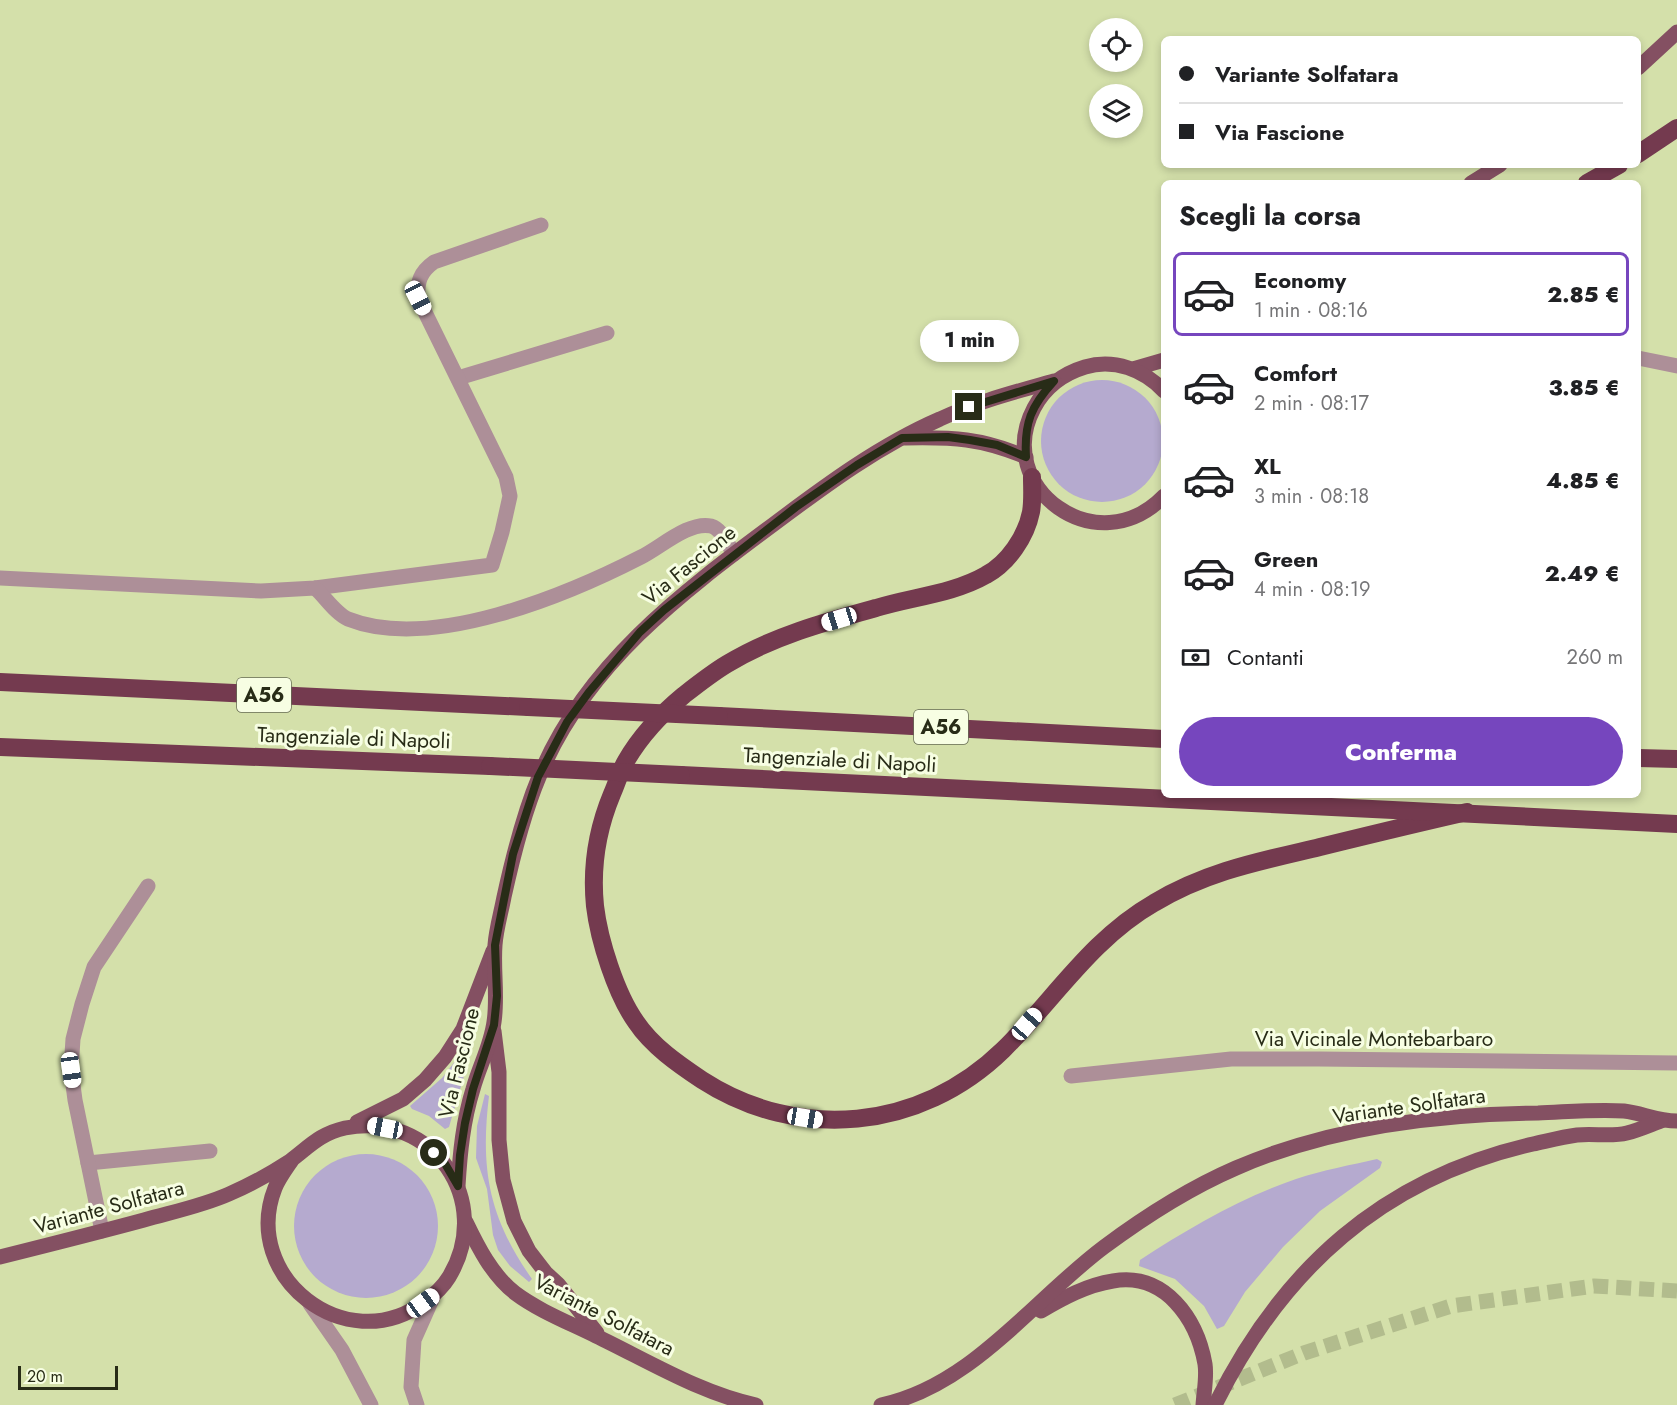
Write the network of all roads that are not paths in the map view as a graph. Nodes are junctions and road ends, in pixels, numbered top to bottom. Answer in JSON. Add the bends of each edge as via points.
{"nodes":[{"id":1,"x":1677,"y":32,"type":"edge"},
{"id":2,"x":1641,"y":65,"type":"edge"},
{"id":3,"x":1677,"y":128,"type":"edge"},
{"id":4,"x":1641,"y":152,"type":"edge"},
{"id":5,"x":1495,"y":168,"type":"edge"},
{"id":6,"x":1614,"y":168,"type":"edge"},
{"id":7,"x":1476,"y":180,"type":"edge"},
{"id":8,"x":1592,"y":180,"type":"edge"},
{"id":9,"x":541,"y":225,"type":"dead end"},
{"id":10,"x":607,"y":333,"type":"dead end"},
{"id":11,"x":1641,"y":359,"type":"edge"},
{"id":12,"x":1161,"y":361,"type":"edge"},
{"id":13,"x":1677,"y":366,"type":"edge"},
{"id":14,"x":1133,"y":369,"type":"junction"},
{"id":15,"x":458,"y":378,"type":"junction"},
{"id":16,"x":1054,"y":381,"type":"junction"},
{"id":17,"x":1161,"y":388,"type":"edge"},
{"id":18,"x":902,"y":438,"type":"junction"},
{"id":19,"x":1026,"y":457,"type":"junction"},
{"id":20,"x":1032,"y":477,"type":"junction"},
{"id":21,"x":1161,"y":499,"type":"edge"},
{"id":22,"x":734,"y":554,"type":"junction"},
{"id":23,"x":0,"y":578,"type":"edge"},
{"id":24,"x":315,"y":588,"type":"junction"},
{"id":25,"x":0,"y":682,"type":"edge"},
{"id":26,"x":1161,"y":739,"type":"edge"},
{"id":27,"x":0,"y":747,"type":"edge"},
{"id":28,"x":1641,"y":758,"type":"edge"},
{"id":29,"x":1677,"y":759,"type":"edge"},
{"id":30,"x":1161,"y":798,"type":"edge"},
{"id":31,"x":1170,"y":798,"type":"edge"},
{"id":32,"x":1467,"y":812,"type":"junction"},
{"id":33,"x":1677,"y":824,"type":"edge"},
{"id":34,"x":148,"y":886,"type":"dead end"},
{"id":35,"x":495,"y":945,"type":"junction"},
{"id":36,"x":494,"y":1025,"type":"junction"},
{"id":37,"x":1677,"y":1063,"type":"edge"},
{"id":38,"x":1071,"y":1076,"type":"dead end"},
{"id":39,"x":1669,"y":1121,"type":"edge"},
{"id":40,"x":344,"y":1128,"type":"junction"},
{"id":41,"x":210,"y":1151,"type":"dead end"},
{"id":42,"x":292,"y":1160,"type":"junction"},
{"id":43,"x":88,"y":1163,"type":"junction"},
{"id":44,"x":458,"y":1186,"type":"junction"},
{"id":45,"x":465,"y":1221,"type":"junction"},
{"id":46,"x":102,"y":1231,"type":"junction"},
{"id":47,"x":0,"y":1257,"type":"edge"},
{"id":48,"x":434,"y":1295,"type":"junction"},
{"id":49,"x":310,"y":1304,"type":"junction"},
{"id":50,"x":1015,"y":1327,"type":"junction"},
{"id":51,"x":601,"y":1338,"type":"junction"},
{"id":52,"x":371,"y":1405,"type":"edge"},
{"id":53,"x":417,"y":1405,"type":"edge"},
{"id":54,"x":756,"y":1405,"type":"edge"},
{"id":55,"x":881,"y":1405,"type":"edge"},
{"id":56,"x":1203,"y":1405,"type":"edge"},
{"id":57,"x":1215,"y":1405,"type":"edge"}],
"edges":[{"from":1,"to":2,"type":"main road"},
{"from":3,"to":4,"type":"highway"},
{"from":5,"to":7,"type":"main road"},
{"from":6,"to":8,"type":"highway"},
{"from":9,"to":15,"type":"street","via":[[434,262],[423,271],[417,285],[418,298]]},
{"from":10,"to":15,"type":"street"},
{"from":11,"to":13,"type":"street"},
{"from":12,"to":14,"type":"main road"},
{"from":14,"to":16,"type":"main road","name":"Via Fascione","via":[[1113,364],[1092,365]]},
{"from":14,"to":17,"type":"main road"},
{"from":15,"to":24,"type":"street","via":[[506,477],[510,496],[492,565]]},
{"from":16,"to":18,"type":"main road","name":"Via Fascione","via":[[984,402]]},
{"from":16,"to":19,"type":"main road","via":[[1030,416],[1025,436]]},
{"from":18,"to":19,"type":"main road","name":"Via Fascione","via":[[970,440],[997,445]]},
{"from":18,"to":22,"type":"main road","name":"Via Fascione","via":[[857,465]]},
{"from":19,"to":20,"type":"main road"},
{"from":20,"to":21,"type":"main road","via":[[1045,497],[1063,512],[1085,521],[1109,523],[1133,518]]},
{"from":20,"to":32,"type":"highway","via":[[1032,510],[1024,535],[1005,560],[985,575],[762,645],[725,665],[674,704],[649,728],[626,762],[597,839],[593,878],[597,924],[610,966],[636,1023],[672,1060],[722,1092],[770,1112],[842,1120],[899,1111],[944,1093],[981,1069],[1115,930],[1199,879],[1252,862]]},
{"from":22,"to":24,"type":"street","via":[[712,526],[693,526],[643,556],[556,596],[469,622],[410,629],[368,625],[345,618]]},
{"from":22,"to":35,"type":"main road","name":"Via Fascione","via":[[640,632],[567,722],[538,777],[528,807],[513,854]]},
{"from":23,"to":24,"type":"street","via":[[261,591]]},
{"from":25,"to":26,"type":"highway","name":"Tangenziale di Napoli","number":"A56","bridge":true},
{"from":27,"to":30,"type":"highway","name":"Tangenziale di Napoli","bridge":true},
{"from":28,"to":29,"type":"highway"},
{"from":31,"to":32,"type":"highway","name":"Tangenziale di Napoli","bridge":true},
{"from":32,"to":33,"type":"highway","name":"Tangenziale di Napoli"},
{"from":34,"to":43,"type":"street","via":[[94,967],[73,1039],[71,1070]]},
{"from":35,"to":36,"type":"main road","name":"Via Fascione"},
{"from":35,"to":40,"type":"main road","via":[[463,1029],[445,1057],[403,1099]]},
{"from":36,"to":44,"type":"main road","name":"Via Fascione","via":[[465,1123]]},
{"from":36,"to":51,"type":"main road","via":[[503,1180],[514,1221],[529,1251]]},
{"from":37,"to":38,"type":"street","name":"Via Vicinale Montebarbaro","via":[[1231,1059]]},
{"from":39,"to":50,"type":"main road","name":"Variante Solfatara","via":[[1625,1111],[1438,1118],[1359,1130],[1297,1146],[1236,1168],[1130,1229],[1103,1248]]},
{"from":39,"to":57,"type":"main road","name":"Variante Solfatara","via":[[1625,1134],[1577,1135],[1476,1159],[1391,1200],[1316,1258],[1250,1344]]},
{"from":40,"to":42,"type":"main road","name":"Variante Solfatara","via":[[314,1140]]},
{"from":40,"to":44,"type":"main road","name":"Variante Solfatara","via":[[371,1125],[399,1130],[424,1143],[444,1162]]},
{"from":41,"to":43,"type":"street"},
{"from":42,"to":46,"type":"main road","name":"Variante Solfatara","via":[[225,1196]]},
{"from":42,"to":49,"type":"main road","name":"Variante Solfatara","via":[[275,1188],[268,1220],[272,1252],[287,1281]]},
{"from":43,"to":46,"type":"street"},
{"from":44,"to":45,"type":"main road","name":"Variante Solfatara"},
{"from":45,"to":48,"type":"main road","name":"Variante Solfatara","via":[[458,1261]]},
{"from":45,"to":51,"type":"main road","name":"Variante Solfatara","via":[[480,1251],[515,1293]]},
{"from":46,"to":47,"type":"main road","name":"Variante Solfatara"},
{"from":48,"to":49,"type":"main road","name":"Variante Solfatara","via":[[412,1311],[387,1320],[361,1322],[334,1316]]},
{"from":48,"to":53,"type":"street","via":[[414,1340],[411,1387]]},
{"from":49,"to":52,"type":"street","via":[[342,1350]]},
{"from":50,"to":55,"type":"main road","name":"Variante Solfatara","via":[[945,1379]]},
{"from":50,"to":56,"type":"main road","via":[[1055,1302],[1114,1280],[1135,1281],[1155,1288],[1184,1311],[1197,1335],[1205,1365]]},
{"from":51,"to":54,"type":"main road","name":"Variante Solfatara","via":[[686,1381]]}]}
